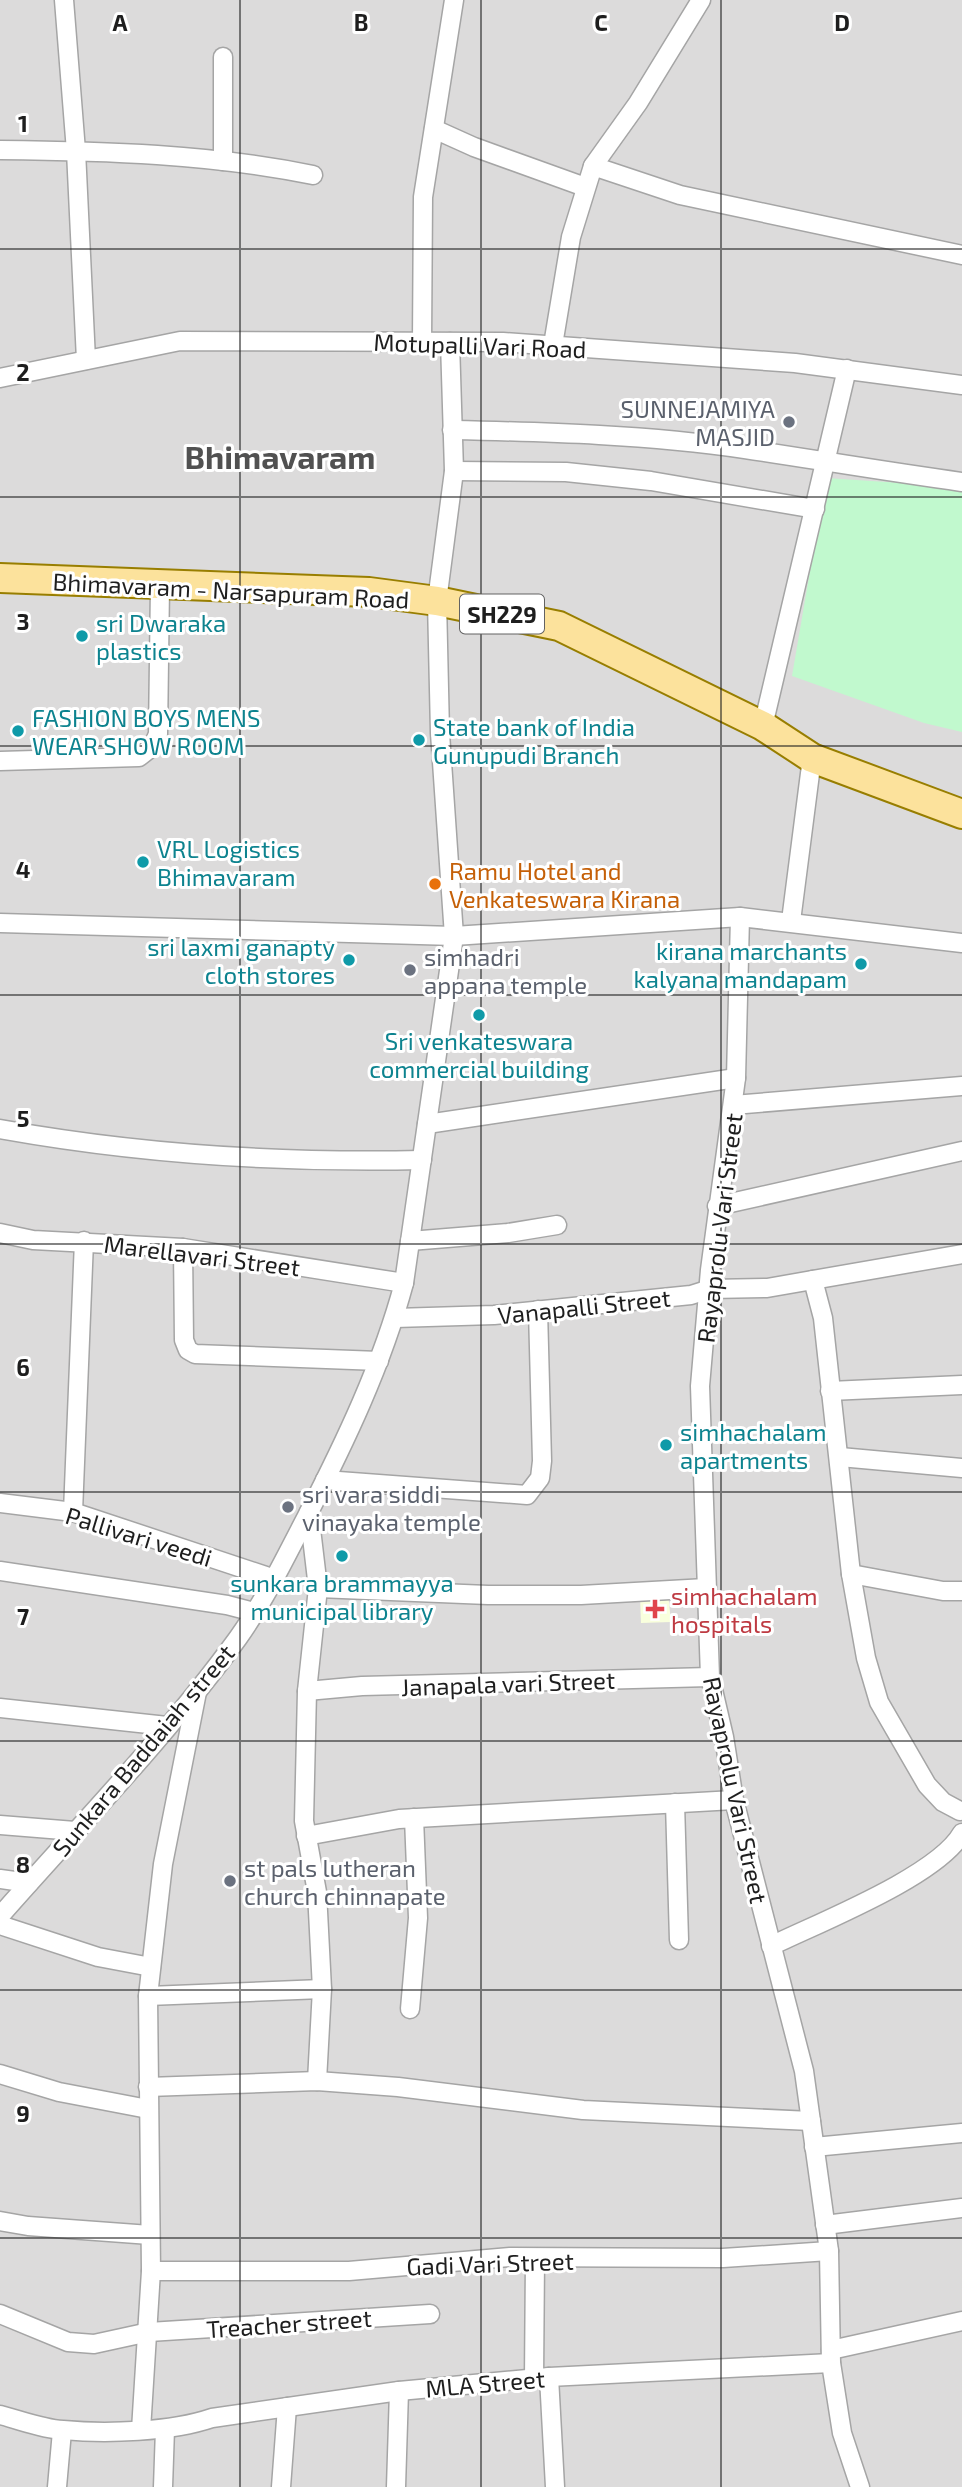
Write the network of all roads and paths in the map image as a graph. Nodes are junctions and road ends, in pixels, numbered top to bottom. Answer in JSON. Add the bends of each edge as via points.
{"nodes":[{"id":1,"x":64,"y":0,"type":"edge"},
{"id":2,"x":454,"y":0,"type":"edge"},
{"id":3,"x":701,"y":0,"type":"edge"},
{"id":4,"x":223,"y":57,"type":"dead end"},
{"id":5,"x":434,"y":129,"type":"junction"},
{"id":6,"x":0,"y":150,"type":"edge"},
{"id":7,"x":76,"y":151,"type":"junction"},
{"id":8,"x":223,"y":161,"type":"junction"},
{"id":9,"x":593,"y":166,"type":"junction"},
{"id":10,"x":313,"y":175,"type":"dead end"},
{"id":11,"x":584,"y":187,"type":"junction"},
{"id":12,"x":962,"y":255,"type":"edge"},
{"id":13,"x":422,"y":342,"type":"junction"},
{"id":14,"x":450,"y":342,"type":"junction"},
{"id":15,"x":552,"y":345,"type":"junction"},
{"id":16,"x":86,"y":360,"type":"junction"},
{"id":17,"x":847,"y":369,"type":"junction"},
{"id":18,"x":0,"y":378,"type":"edge"},
{"id":19,"x":962,"y":385,"type":"edge"},
{"id":20,"x":452,"y":430,"type":"junction"},
{"id":21,"x":825,"y":464,"type":"junction"},
{"id":22,"x":454,"y":471,"type":"junction"},
{"id":23,"x":962,"y":482,"type":"edge"},
{"id":24,"x":815,"y":509,"type":"junction"},
{"id":25,"x":0,"y":579,"type":"edge"},
{"id":26,"x":160,"y":586,"type":"junction"},
{"id":27,"x":437,"y":601,"type":"junction"},
{"id":28,"x":763,"y":726,"type":"junction"},
{"id":29,"x":811,"y":758,"type":"junction"},
{"id":30,"x":0,"y":761,"type":"edge"},
{"id":31,"x":962,"y":814,"type":"edge"},
{"id":32,"x":740,"y":917,"type":"junction"},
{"id":33,"x":791,"y":921,"type":"junction"},
{"id":34,"x":0,"y":923,"type":"edge"},
{"id":35,"x":454,"y":936,"type":"junction"},
{"id":36,"x":962,"y":943,"type":"edge"},
{"id":37,"x":736,"y":1078,"type":"junction"},
{"id":38,"x":962,"y":1086,"type":"edge"},
{"id":39,"x":733,"y":1105,"type":"junction"},
{"id":40,"x":428,"y":1124,"type":"junction"},
{"id":41,"x":0,"y":1129,"type":"edge"},
{"id":42,"x":962,"y":1151,"type":"edge"},
{"id":43,"x":422,"y":1160,"type":"junction"},
{"id":44,"x":718,"y":1206,"type":"junction"},
{"id":45,"x":557,"y":1225,"type":"dead end"},
{"id":46,"x":0,"y":1233,"type":"edge"},
{"id":47,"x":84,"y":1241,"type":"junction"},
{"id":48,"x":410,"y":1241,"type":"junction"},
{"id":49,"x":183,"y":1248,"type":"junction"},
{"id":50,"x":962,"y":1254,"type":"edge"},
{"id":51,"x":813,"y":1280,"type":"junction"},
{"id":52,"x":404,"y":1283,"type":"junction"},
{"id":53,"x":710,"y":1289,"type":"junction"},
{"id":54,"x":538,"y":1310,"type":"junction"},
{"id":55,"x":395,"y":1318,"type":"junction"},
{"id":56,"x":379,"y":1361,"type":"junction"},
{"id":57,"x":962,"y":1385,"type":"edge"},
{"id":58,"x":830,"y":1391,"type":"junction"},
{"id":59,"x":840,"y":1457,"type":"junction"},
{"id":60,"x":962,"y":1468,"type":"edge"},
{"id":61,"x":326,"y":1480,"type":"junction"},
{"id":62,"x":0,"y":1503,"type":"edge"},
{"id":63,"x":310,"y":1511,"type":"junction"},
{"id":64,"x":73,"y":1512,"type":"junction"},
{"id":65,"x":0,"y":1571,"type":"edge"},
{"id":66,"x":851,"y":1574,"type":"junction"},
{"id":67,"x":275,"y":1579,"type":"junction"},
{"id":68,"x":318,"y":1588,"type":"junction"},
{"id":69,"x":706,"y":1588,"type":"junction"},
{"id":70,"x":962,"y":1591,"type":"edge"},
{"id":71,"x":254,"y":1612,"type":"junction"},
{"id":72,"x":710,"y":1677,"type":"junction"},
{"id":73,"x":307,"y":1691,"type":"junction"},
{"id":74,"x":197,"y":1692,"type":"junction"},
{"id":75,"x":0,"y":1708,"type":"edge"},
{"id":76,"x":167,"y":1726,"type":"junction"},
{"id":77,"x":734,"y":1800,"type":"junction"},
{"id":78,"x":676,"y":1803,"type":"junction"},
{"id":79,"x":961,"y":1810,"type":"edge"},
{"id":80,"x":414,"y":1818,"type":"junction"},
{"id":81,"x":0,"y":1825,"type":"edge"},
{"id":82,"x":75,"y":1831,"type":"junction"},
{"id":83,"x":962,"y":1833,"type":"edge"},
{"id":84,"x":306,"y":1836,"type":"junction"},
{"id":85,"x":0,"y":1879,"type":"edge"},
{"id":86,"x":29,"y":1883,"type":"junction"},
{"id":87,"x":0,"y":1916,"type":"edge"},
{"id":88,"x":0,"y":1925,"type":"edge"},
{"id":89,"x":679,"y":1940,"type":"dead end"},
{"id":90,"x":771,"y":1946,"type":"junction"},
{"id":91,"x":151,"y":1967,"type":"junction"},
{"id":92,"x":321,"y":1989,"type":"junction"},
{"id":93,"x":148,"y":1996,"type":"junction"},
{"id":94,"x":410,"y":2009,"type":"dead end"},
{"id":95,"x":0,"y":2074,"type":"edge"},
{"id":96,"x":317,"y":2081,"type":"junction"},
{"id":97,"x":148,"y":2087,"type":"junction"},
{"id":98,"x":148,"y":2109,"type":"junction"},
{"id":99,"x":811,"y":2121,"type":"junction"},
{"id":100,"x":962,"y":2133,"type":"edge"},
{"id":101,"x":814,"y":2147,"type":"junction"},
{"id":102,"x":962,"y":2208,"type":"edge"},
{"id":103,"x":0,"y":2221,"type":"edge"},
{"id":104,"x":825,"y":2225,"type":"junction"},
{"id":105,"x":150,"y":2235,"type":"junction"},
{"id":106,"x":829,"y":2251,"type":"junction"},
{"id":107,"x":535,"y":2258,"type":"junction"},
{"id":108,"x":151,"y":2271,"type":"junction"},
{"id":109,"x":0,"y":2314,"type":"edge"},
{"id":110,"x":430,"y":2314,"type":"dead end"},
{"id":111,"x":962,"y":2321,"type":"edge"},
{"id":112,"x":149,"y":2332,"type":"junction"},
{"id":113,"x":831,"y":2357,"type":"junction"},
{"id":114,"x":542,"y":2378,"type":"junction"},
{"id":115,"x":399,"y":2391,"type":"junction"},
{"id":116,"x":287,"y":2407,"type":"junction"},
{"id":117,"x":0,"y":2415,"type":"edge"},
{"id":118,"x":164,"y":2429,"type":"junction"},
{"id":119,"x":141,"y":2430,"type":"junction"},
{"id":120,"x":62,"y":2431,"type":"junction"},
{"id":121,"x":57,"y":2487,"type":"edge"},
{"id":122,"x":163,"y":2487,"type":"edge"},
{"id":123,"x":281,"y":2487,"type":"edge"},
{"id":124,"x":396,"y":2487,"type":"edge"},
{"id":125,"x":555,"y":2487,"type":"edge"},
{"id":126,"x":860,"y":2487,"type":"edge"}],
"edges":[{"from":1,"to":7,"type":"street"},
{"from":2,"to":5,"type":"street"},
{"from":3,"to":9,"type":"street"},
{"from":4,"to":8,"type":"street"},
{"from":5,"to":11,"type":"street"},
{"from":5,"to":13,"type":"street","via":[[423,197]]},
{"from":6,"to":7,"type":"street"},
{"from":7,"to":8,"type":"street"},
{"from":7,"to":16,"type":"street"},
{"from":8,"to":10,"type":"street"},
{"from":9,"to":11,"type":"street"},
{"from":9,"to":12,"type":"street","via":[[680,195]]},
{"from":11,"to":15,"type":"street"},
{"from":13,"to":14,"type":"street","name":"Motupalli Vari Road"},
{"from":13,"to":16,"type":"street","name":"Motupalli Vari Road","via":[[180,341]]},
{"from":14,"to":15,"type":"street","name":"Motupalli Vari Road"},
{"from":14,"to":20,"type":"street","name":"Sunkara Baddaiah street"},
{"from":15,"to":17,"type":"street","name":"Motupalli Vari Road"},
{"from":16,"to":18,"type":"street","name":"Motupalli Vari Road"},
{"from":17,"to":19,"type":"street","name":"Motupalli Vari Road"},
{"from":17,"to":21,"type":"street"},
{"from":20,"to":21,"type":"street","via":[[565,432],[744,449]]},
{"from":20,"to":22,"type":"street","name":"Sunkara Baddaiah street"},
{"from":21,"to":23,"type":"street"},
{"from":21,"to":24,"type":"street"},
{"from":22,"to":24,"type":"street","via":[[566,472],[651,481]]},
{"from":22,"to":27,"type":"street","name":"Sunkara Baddaiah street"},
{"from":24,"to":28,"type":"street"},
{"from":25,"to":26,"type":"main road","name":"Bhimavaram - Narsapuram Road","number":"SH229"},
{"from":26,"to":27,"type":"main road","name":"Bhimavaram - Narsapuram Road","number":"SH229","via":[[369,592]]},
{"from":26,"to":30,"type":"street","via":[[158,734],[153,746],[139,757]]},
{"from":27,"to":28,"type":"main road","name":"Bhimavaram - Narsapuram Road","number":"SH229","via":[[559,626]]},
{"from":27,"to":35,"type":"street","name":"Sunkara Baddaiah street","via":[[440,733]]},
{"from":28,"to":29,"type":"main road","name":"Bhimavaram - Narsapuram Road","number":"SH229"},
{"from":29,"to":31,"type":"main road","name":"Bhimavaram - Narsapuram Road","number":"SH229"},
{"from":29,"to":33,"type":"street"},
{"from":32,"to":33,"type":"street"},
{"from":32,"to":35,"type":"street"},
{"from":32,"to":37,"type":"street","name":"Rayaprolu Vari Street"},
{"from":33,"to":36,"type":"street"},
{"from":34,"to":35,"type":"street"},
{"from":35,"to":40,"type":"street","name":"Sunkara Baddaiah street"},
{"from":37,"to":39,"type":"street","name":"Rayaprolu Vari Street"},
{"from":37,"to":40,"type":"street"},
{"from":38,"to":39,"type":"street"},
{"from":39,"to":44,"type":"street","name":"Rayaprolu Vari Street"},
{"from":40,"to":43,"type":"street","name":"Sunkara Baddaiah street"},
{"from":41,"to":43,"type":"street","via":[[60,1139],[317,1162]]},
{"from":42,"to":44,"type":"street"},
{"from":43,"to":48,"type":"street","name":"Sunkara Baddaiah street"},
{"from":44,"to":53,"type":"street","name":"Rayaprolu Vari Street"},
{"from":45,"to":48,"type":"street"},
{"from":46,"to":47,"type":"street","name":"Marellavari Street","via":[[33,1240]]},
{"from":47,"to":49,"type":"street","name":"Marellavari Street"},
{"from":47,"to":64,"type":"street"},
{"from":48,"to":52,"type":"street","name":"Sunkara Baddaiah street"},
{"from":49,"to":52,"type":"street","name":"Marellavari Street"},
{"from":49,"to":56,"type":"street","via":[[184,1340],[188,1350],[195,1354]]},
{"from":50,"to":51,"type":"street"},
{"from":51,"to":53,"type":"street","name":"Vanapalli Street","via":[[767,1288]]},
{"from":51,"to":58,"type":"street","via":[[823,1318]]},
{"from":52,"to":55,"type":"street","name":"Sunkara Baddaiah street"},
{"from":53,"to":54,"type":"street","name":"Vanapalli Street","via":[[691,1295]]},
{"from":53,"to":69,"type":"street","name":"Rayaprolu Vari Street","via":[[700,1386]]},
{"from":54,"to":55,"type":"street","name":"Vanapalli Street"},
{"from":54,"to":61,"type":"street","via":[[542,1461],[540,1478],[527,1495]]},
{"from":55,"to":56,"type":"street","name":"Sunkara Baddaiah street"},
{"from":56,"to":61,"type":"street","name":"Sunkara Baddaiah street"},
{"from":57,"to":58,"type":"street"},
{"from":58,"to":59,"type":"street"},
{"from":59,"to":60,"type":"street"},
{"from":59,"to":66,"type":"street"},
{"from":61,"to":63,"type":"street","name":"Sunkara Baddaiah street"},
{"from":62,"to":64,"type":"street","name":"Pallivari veedi"},
{"from":63,"to":67,"type":"street","name":"Sunkara Baddaiah street"},
{"from":63,"to":68,"type":"street"},
{"from":64,"to":67,"type":"street","name":"Pallivari veedi"},
{"from":65,"to":71,"type":"street"},
{"from":66,"to":70,"type":"street"},
{"from":66,"to":79,"type":"street","via":[[879,1702],[928,1785],[943,1802]]},
{"from":67,"to":71,"type":"street","name":"Sunkara Baddaiah street"},
{"from":68,"to":69,"type":"street","via":[[488,1595]]},
{"from":68,"to":73,"type":"street"},
{"from":69,"to":72,"type":"street","name":"Rayaprolu Vari Street"},
{"from":71,"to":74,"type":"street","name":"Sunkara Baddaiah street"},
{"from":72,"to":73,"type":"street","name":"Janapala vari Street"},
{"from":72,"to":77,"type":"street","name":"Rayaprolu Vari Street"},
{"from":73,"to":84,"type":"street"},
{"from":74,"to":76,"type":"street","name":"Sunkara Baddaiah street"},
{"from":74,"to":91,"type":"street","via":[[163,1864]]},
{"from":75,"to":76,"type":"street"},
{"from":76,"to":82,"type":"street","name":"Sunkara Baddaiah street"},
{"from":77,"to":78,"type":"street"},
{"from":77,"to":90,"type":"street","name":"Rayaprolu Vari Street"},
{"from":78,"to":80,"type":"street"},
{"from":78,"to":89,"type":"street"},
{"from":79,"to":83,"type":"street"},
{"from":80,"to":84,"type":"street"},
{"from":80,"to":94,"type":"street","via":[[418,1918]]},
{"from":81,"to":82,"type":"street"},
{"from":82,"to":86,"type":"street","name":"Sunkara Baddaiah street"},
{"from":83,"to":90,"type":"street","via":[[950,1851],[900,1882]]},
{"from":84,"to":92,"type":"street","via":[[317,1892]]},
{"from":85,"to":86,"type":"street"},
{"from":86,"to":87,"type":"street","name":"Sunkara Baddaiah street"},
{"from":88,"to":91,"type":"street","via":[[98,1957]]},
{"from":90,"to":99,"type":"street","name":"Rayaprolu Vari Street","via":[[804,2071]]},
{"from":91,"to":93,"type":"street"},
{"from":92,"to":93,"type":"street"},
{"from":92,"to":96,"type":"street"},
{"from":93,"to":97,"type":"street"},
{"from":95,"to":98,"type":"street","via":[[59,2092]]},
{"from":96,"to":97,"type":"street"},
{"from":96,"to":99,"type":"street","via":[[583,2110]]},
{"from":97,"to":98,"type":"street"},
{"from":98,"to":105,"type":"street"},
{"from":99,"to":101,"type":"street","name":"Rayaprolu Vari Street"},
{"from":100,"to":101,"type":"street"},
{"from":101,"to":104,"type":"street","name":"Rayaprolu Vari Street"},
{"from":102,"to":104,"type":"street"},
{"from":103,"to":105,"type":"street"},
{"from":104,"to":106,"type":"street","name":"Rayaprolu Vari Street"},
{"from":105,"to":108,"type":"street"},
{"from":106,"to":107,"type":"street","name":"Gadi Vari Street","via":[[723,2258]]},
{"from":106,"to":113,"type":"street","name":"Rayaprolu Vari Street"},
{"from":107,"to":108,"type":"street","name":"Gadi Vari Street","via":[[349,2271]]},
{"from":107,"to":114,"type":"street"},
{"from":108,"to":112,"type":"street"},
{"from":109,"to":112,"type":"street","name":"Treacher street","via":[[68,2342],[94,2344]]},
{"from":110,"to":112,"type":"street","name":"Treacher street"},
{"from":111,"to":113,"type":"street","name":"MLA Street"},
{"from":112,"to":119,"type":"street"},
{"from":113,"to":114,"type":"street","name":"MLA Street"},
{"from":113,"to":126,"type":"street","name":"Rayaprolu Vari Street","via":[[842,2433]]},
{"from":114,"to":115,"type":"street","name":"MLA Street"},
{"from":114,"to":125,"type":"street"},
{"from":115,"to":116,"type":"street","name":"MLA Street"},
{"from":115,"to":124,"type":"street"},
{"from":116,"to":118,"type":"street","name":"MLA Street"},
{"from":116,"to":123,"type":"street"},
{"from":117,"to":120,"type":"street","name":"MLA Street"},
{"from":118,"to":119,"type":"street","name":"MLA Street"},
{"from":118,"to":122,"type":"street"},
{"from":119,"to":120,"type":"street","name":"MLA Street"},
{"from":120,"to":121,"type":"street"}]}
